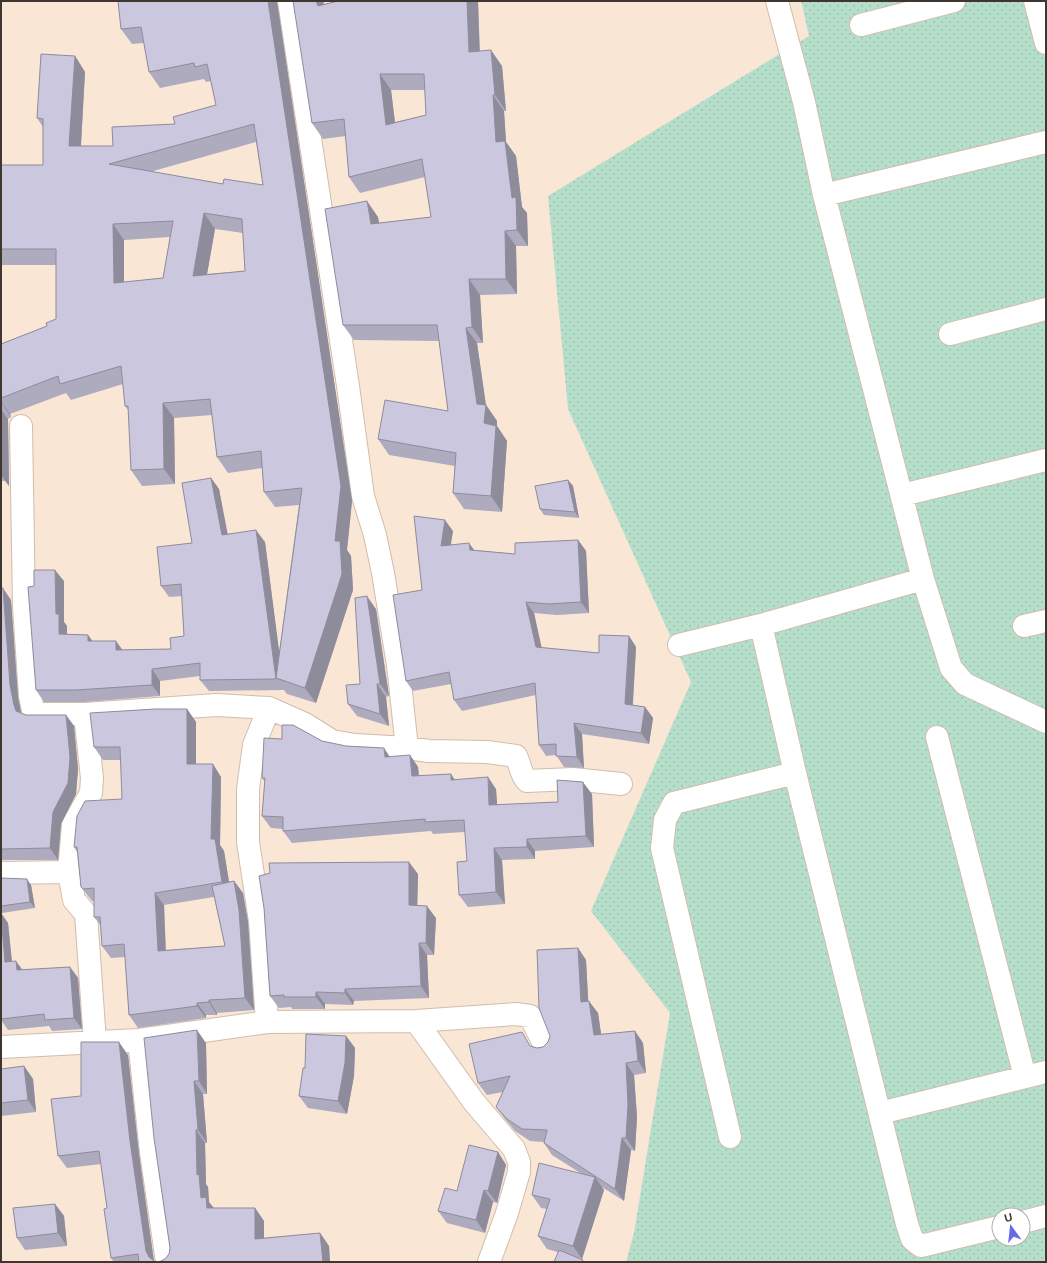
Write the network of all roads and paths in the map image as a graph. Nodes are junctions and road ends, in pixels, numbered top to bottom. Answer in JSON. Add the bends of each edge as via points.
{"nodes":[{"id":1,"x":289,"y":1,"type":"edge"},
{"id":2,"x":777,"y":1,"type":"edge"},
{"id":3,"x":954,"y":1,"type":"edge"},
{"id":4,"x":1035,"y":1,"type":"edge"},
{"id":5,"x":862,"y":25,"type":"dead end"},
{"id":6,"x":1046,"y":43,"type":"edge"},
{"id":7,"x":1046,"y":142,"type":"edge"},
{"id":8,"x":824,"y":195,"type":"junction"},
{"id":9,"x":1046,"y":308,"type":"edge"},
{"id":10,"x":950,"y":334,"type":"dead end"},
{"id":11,"x":21,"y":426,"type":"dead end"},
{"id":12,"x":1046,"y":460,"type":"edge"},
{"id":13,"x":902,"y":495,"type":"junction"},
{"id":14,"x":924,"y":579,"type":"junction"},
{"id":15,"x":1046,"y":620,"type":"edge"},
{"id":16,"x":761,"y":626,"type":"junction"},
{"id":17,"x":1024,"y":626,"type":"dead end"},
{"id":18,"x":679,"y":645,"type":"dead end"},
{"id":19,"x":269,"y":708,"type":"junction"},
{"id":20,"x":85,"y":714,"type":"junction"},
{"id":21,"x":1046,"y":722,"type":"edge"},
{"id":22,"x":938,"y":737,"type":"dead end"},
{"id":23,"x":407,"y":748,"type":"junction"},
{"id":24,"x":795,"y":773,"type":"junction"},
{"id":25,"x":622,"y":784,"type":"dead end"},
{"id":26,"x":69,"y":872,"type":"junction"},
{"id":27,"x":1,"y":873,"type":"edge"},
{"id":28,"x":267,"y":1022,"type":"junction"},
{"id":29,"x":416,"y":1022,"type":"junction"},
{"id":30,"x":139,"y":1040,"type":"junction"},
{"id":31,"x":95,"y":1042,"type":"junction"},
{"id":32,"x":1,"y":1047,"type":"edge"},
{"id":33,"x":546,"y":1048,"type":"edge"},
{"id":34,"x":1036,"y":1075,"type":"edge"},
{"id":35,"x":880,"y":1113,"type":"junction"},
{"id":36,"x":730,"y":1137,"type":"dead end"},
{"id":37,"x":1046,"y":1216,"type":"edge"},
{"id":38,"x":1031,"y":1220,"type":"edge"},
{"id":39,"x":991,"y":1229,"type":"edge"},
{"id":40,"x":167,"y":1262,"type":"edge"},
{"id":41,"x":489,"y":1262,"type":"edge"}],
"edges":[{"from":1,"to":23,"type":"street","via":[[363,496],[383,573],[398,665]]},
{"from":2,"to":8,"type":"street","via":[[804,102]]},
{"from":3,"to":5,"type":"street"},
{"from":4,"to":6,"type":"street"},
{"from":7,"to":8,"type":"street"},
{"from":8,"to":13,"type":"street"},
{"from":9,"to":10,"type":"street"},
{"from":11,"to":20,"type":"street","via":[[24,607],[31,706],[34,714]]},
{"from":12,"to":13,"type":"street"},
{"from":13,"to":14,"type":"street"},
{"from":14,"to":16,"type":"street"},
{"from":14,"to":21,"type":"street","via":[[951,668],[965,684]]},
{"from":15,"to":17,"type":"street"},
{"from":16,"to":18,"type":"street"},
{"from":16,"to":24,"type":"street"},
{"from":19,"to":20,"type":"street","via":[[216,705]]},
{"from":19,"to":23,"type":"street","via":[[306,724],[332,741]]},
{"from":19,"to":28,"type":"street","via":[[254,745],[248,790],[248,842],[260,921]]},
{"from":20,"to":26,"type":"street","via":[[92,778],[91,793],[73,825]]},
{"from":22,"to":34,"type":"street"},
{"from":23,"to":25,"type":"street","via":[[516,756],[523,777],[527,781],[573,779]]},
{"from":24,"to":35,"type":"street"},
{"from":24,"to":36,"type":"street","via":[[674,803],[664,820],[662,848]]},
{"from":26,"to":27,"type":"street"},
{"from":26,"to":31,"type":"street","via":[[74,900],[86,914]]},
{"from":28,"to":29,"type":"street"},
{"from":28,"to":30,"type":"street"},
{"from":29,"to":33,"type":"street","via":[[524,1014],[530,1016]]},
{"from":29,"to":41,"type":"street","via":[[474,1102],[514,1149],[519,1162],[519,1172],[507,1213]]},
{"from":30,"to":31,"type":"street"},
{"from":30,"to":40,"type":"street","via":[[151,1152]]},
{"from":31,"to":32,"type":"street"},
{"from":34,"to":35,"type":"street"},
{"from":35,"to":39,"type":"street","via":[[912,1239],[921,1246]]},
{"from":37,"to":38,"type":"street"}]}
